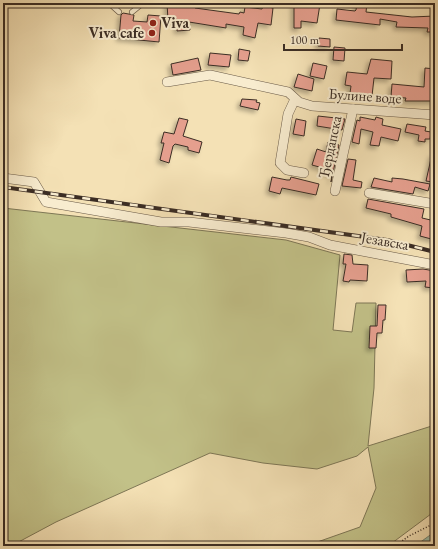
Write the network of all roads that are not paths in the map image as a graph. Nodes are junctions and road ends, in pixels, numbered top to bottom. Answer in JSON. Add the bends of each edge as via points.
{"nodes":[{"id":1,"x":109,"y":3,"type":"edge"},
{"id":2,"x":143,"y":3,"type":"edge"},
{"id":3,"x":119,"y":12,"type":"dead end"},
{"id":4,"x":132,"y":12,"type":"dead end"},
{"id":5,"x":167,"y":82,"type":"dead end"},
{"id":6,"x":295,"y":99,"type":"junction"},
{"id":7,"x":353,"y":109,"type":"junction"},
{"id":8,"x":435,"y":115,"type":"edge"},
{"id":9,"x":304,"y":173,"type":"dead end"},
{"id":10,"x":3,"y":178,"type":"edge"},
{"id":11,"x":335,"y":191,"type":"dead end"},
{"id":12,"x":369,"y":193,"type":"dead end"},
{"id":13,"x":435,"y":204,"type":"edge"},
{"id":14,"x":435,"y":265,"type":"edge"}],
"edges":[{"from":1,"to":3,"type":"lane"},
{"from":2,"to":4,"type":"lane"},
{"from":5,"to":6,"type":"street","name":"Булине воде","via":[[210,75],[288,92]]},
{"from":6,"to":7,"type":"street","name":"Булине воде","via":[[312,106]]},
{"from":6,"to":9,"type":"street","via":[[288,114],[280,163],[287,170]]},
{"from":7,"to":8,"type":"street","name":"Булине воде"},
{"from":7,"to":11,"type":"street","name":"Ђердапска"},
{"from":10,"to":14,"type":"street","name":"Језавска","via":[[34,182],[46,202],[161,222],[188,222],[286,233],[309,237],[330,245]]},
{"from":12,"to":13,"type":"street"}]}
